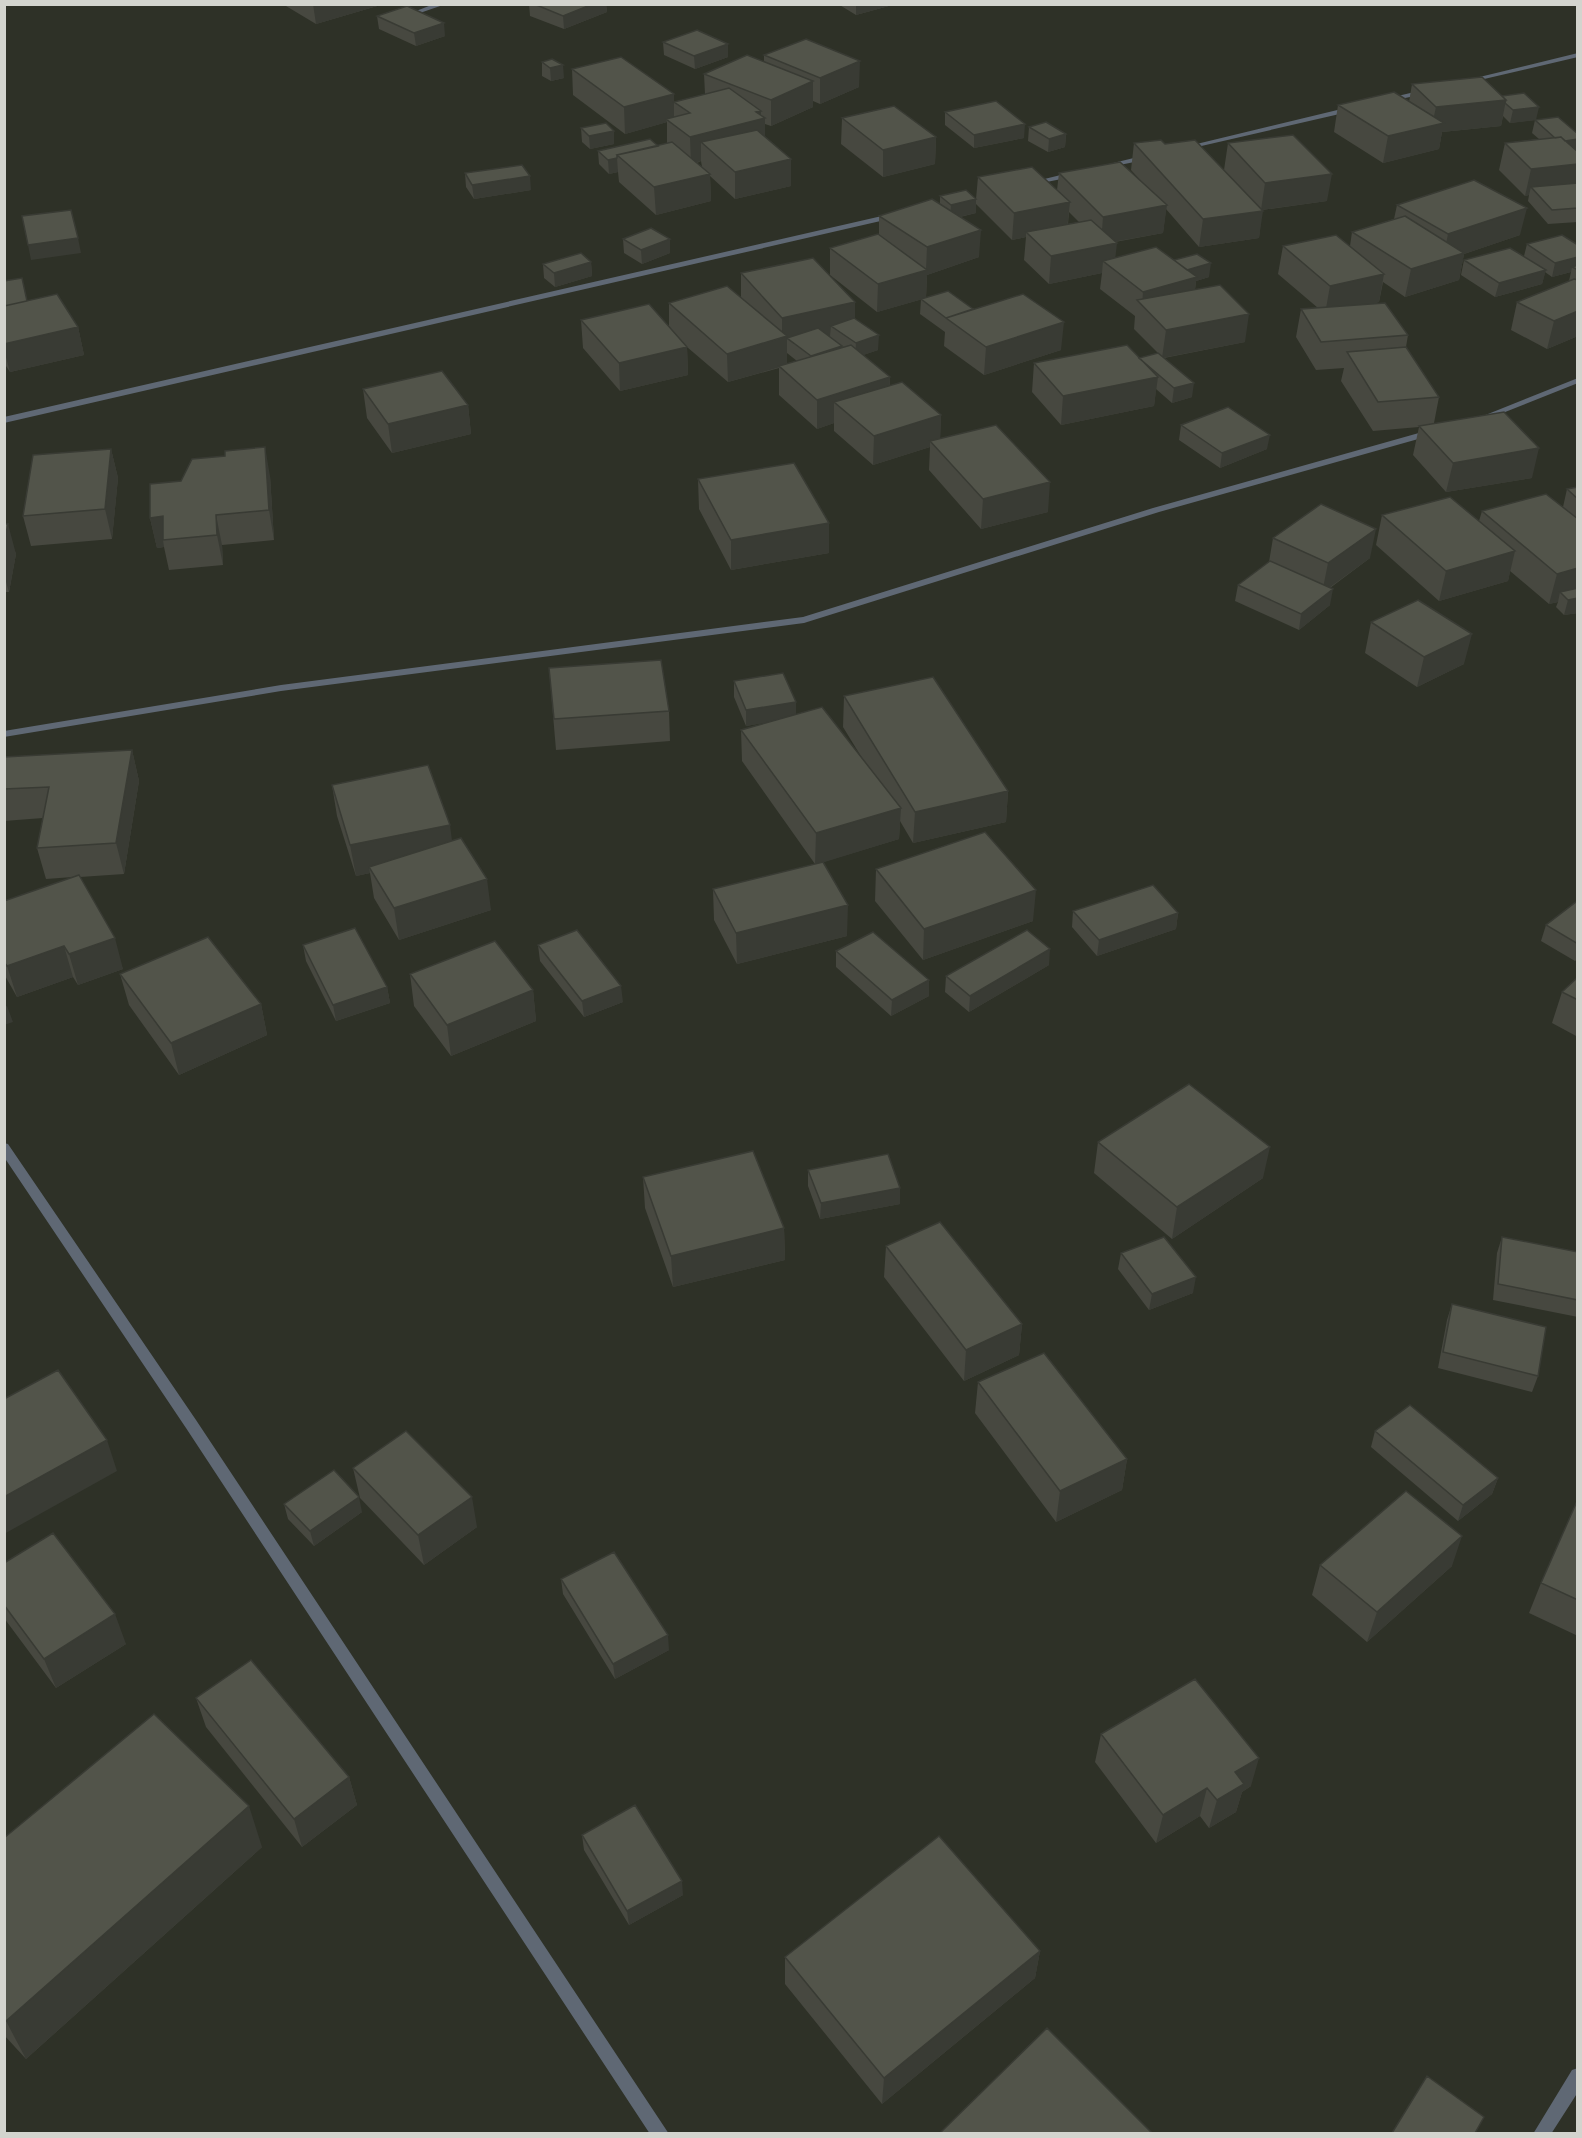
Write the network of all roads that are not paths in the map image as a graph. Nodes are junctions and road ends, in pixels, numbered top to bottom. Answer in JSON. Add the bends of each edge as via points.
{"nodes":[{"id":1,"x":443,"y":4,"type":"edge"},
{"id":2,"x":414,"y":13,"type":"edge"},
{"id":3,"x":1578,"y":55,"type":"edge"},
{"id":4,"x":1463,"y":82,"type":"edge"},
{"id":5,"x":1440,"y":87,"type":"edge"},
{"id":6,"x":1372,"y":104,"type":"edge"},
{"id":7,"x":1360,"y":106,"type":"edge"},
{"id":8,"x":1177,"y":149,"type":"edge"},
{"id":9,"x":1154,"y":155,"type":"edge"},
{"id":10,"x":1097,"y":168,"type":"edge"},
{"id":11,"x":1085,"y":171,"type":"edge"},
{"id":12,"x":1027,"y":184,"type":"edge"},
{"id":13,"x":899,"y":214,"type":"edge"},
{"id":14,"x":1578,"y":380,"type":"edge"},
{"id":15,"x":1478,"y":419,"type":"edge"},
{"id":16,"x":4,"y":420,"type":"edge"},
{"id":17,"x":1444,"y":429,"type":"edge"},
{"id":18,"x":4,"y":734,"type":"edge"},
{"id":19,"x":4,"y":1147,"type":"edge"},
{"id":20,"x":1578,"y":2076,"type":"edge"},
{"id":21,"x":661,"y":2133,"type":"edge"},
{"id":22,"x":1541,"y":2133,"type":"edge"}],
"edges":[{"from":1,"to":2,"type":"street"},
{"from":3,"to":4,"type":"street"},
{"from":5,"to":6,"type":"street"},
{"from":7,"to":8,"type":"street"},
{"from":9,"to":10,"type":"street"},
{"from":11,"to":12,"type":"street"},
{"from":13,"to":16,"type":"street"},
{"from":14,"to":15,"type":"street"},
{"from":17,"to":18,"type":"street","via":[[1156,510],[804,620],[281,688]]},
{"from":19,"to":21,"type":"street"},
{"from":20,"to":22,"type":"street"}]}
